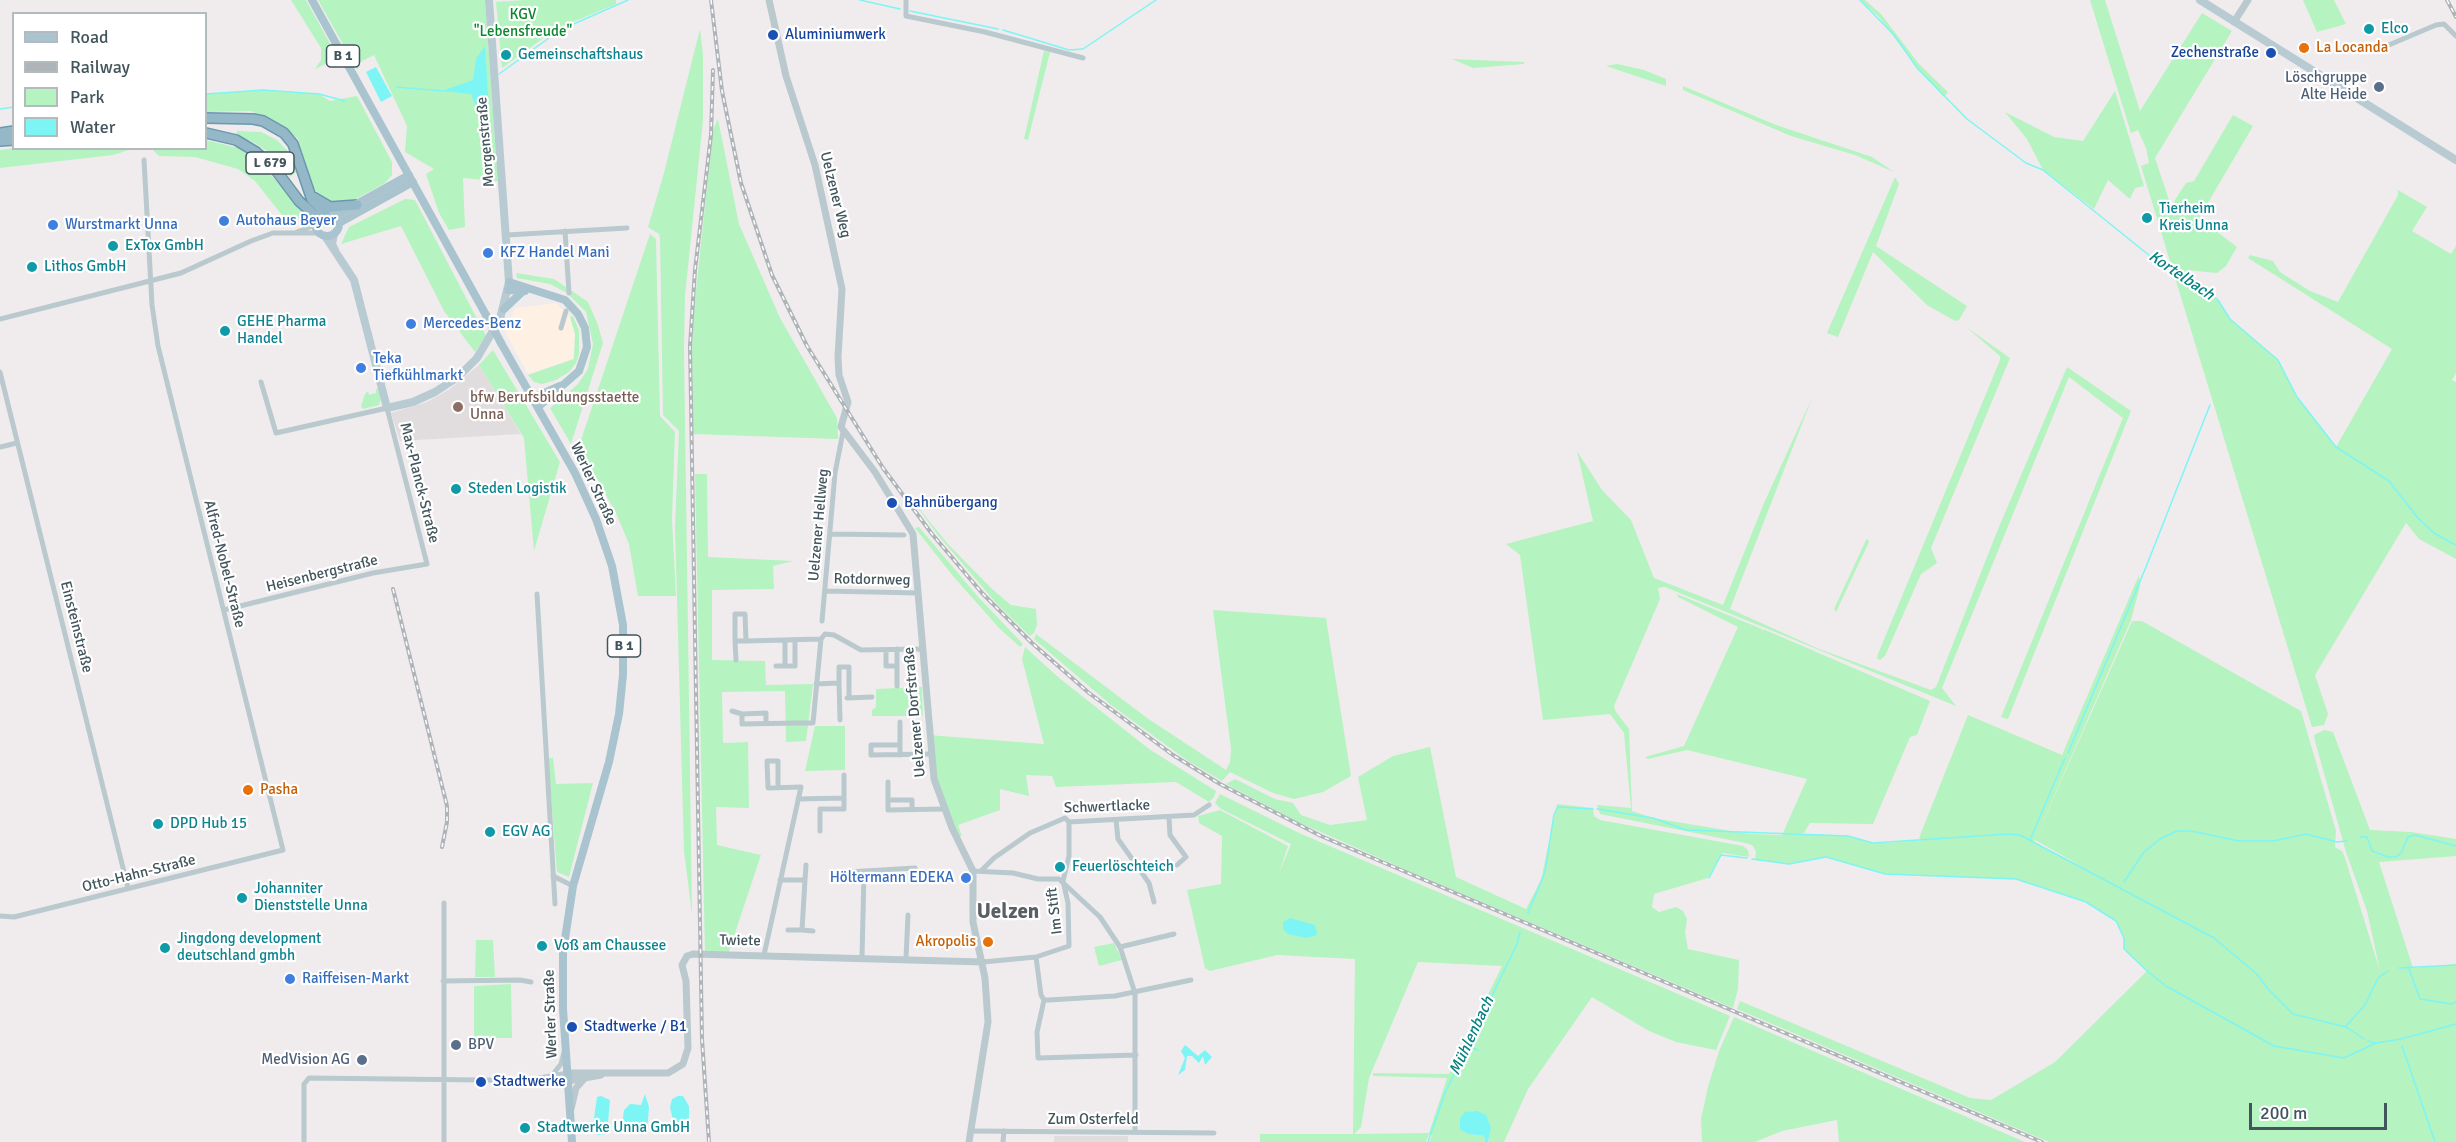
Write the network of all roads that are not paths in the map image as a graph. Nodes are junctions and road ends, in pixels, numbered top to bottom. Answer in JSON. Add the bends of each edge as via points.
{"nodes":[{"id":1,"x":312,"y":0,"type":"edge"},
{"id":2,"x":489,"y":0,"type":"edge"},
{"id":3,"x":770,"y":0,"type":"edge"},
{"id":4,"x":906,"y":0,"type":"edge"},
{"id":5,"x":2200,"y":0,"type":"edge"},
{"id":6,"x":2247,"y":0,"type":"edge"},
{"id":7,"x":2234,"y":22,"type":"junction"},
{"id":8,"x":2456,"y":36,"type":"edge"},
{"id":9,"x":2377,"y":50,"type":"dead end"},
{"id":10,"x":1083,"y":58,"type":"dead end"},
{"id":11,"x":207,"y":118,"type":"edge"},
{"id":12,"x":207,"y":133,"type":"edge"},
{"id":13,"x":398,"y":156,"type":"junction"},
{"id":14,"x":144,"y":160,"type":"dead end"},
{"id":15,"x":2456,"y":160,"type":"edge"},
{"id":16,"x":411,"y":178,"type":"junction"},
{"id":17,"x":389,"y":187,"type":"junction"},
{"id":18,"x":309,"y":193,"type":"junction"},
{"id":19,"x":357,"y":205,"type":"junction"},
{"id":20,"x":337,"y":220,"type":"junction"},
{"id":21,"x":322,"y":226,"type":"junction"},
{"id":22,"x":627,"y":228,"type":"dead end"},
{"id":23,"x":565,"y":231,"type":"junction"},
{"id":24,"x":507,"y":235,"type":"junction"},
{"id":25,"x":150,"y":282,"type":"junction"},
{"id":26,"x":508,"y":286,"type":"junction"},
{"id":27,"x":523,"y":291,"type":"junction"},
{"id":28,"x":543,"y":292,"type":"junction"},
{"id":29,"x":569,"y":292,"type":"dead end"},
{"id":30,"x":504,"y":309,"type":"junction"},
{"id":31,"x":566,"y":311,"type":"dead end"},
{"id":32,"x":0,"y":319,"type":"edge"},
{"id":33,"x":561,"y":328,"type":"dead end"},
{"id":34,"x":0,"y":372,"type":"edge"},
{"id":35,"x":261,"y":382,"type":"dead end"},
{"id":36,"x":565,"y":384,"type":"junction"},
{"id":37,"x":533,"y":398,"type":"junction"},
{"id":38,"x":538,"y":407,"type":"junction"},
{"id":39,"x":387,"y":408,"type":"junction"},
{"id":40,"x":843,"y":432,"type":"junction"},
{"id":41,"x":17,"y":443,"type":"junction"},
{"id":42,"x":0,"y":447,"type":"edge"},
{"id":43,"x":830,"y":534,"type":"junction"},
{"id":44,"x":904,"y":536,"type":"dead end"},
{"id":45,"x":427,"y":564,"type":"joint"},
{"id":46,"x":826,"y":591,"type":"junction"},
{"id":47,"x":918,"y":593,"type":"junction"},
{"id":48,"x":537,"y":594,"type":"dead end"},
{"id":49,"x":224,"y":610,"type":"junction"},
{"id":50,"x":822,"y":621,"type":"dead end"},
{"id":51,"x":821,"y":639,"type":"junction"},
{"id":52,"x":785,"y":640,"type":"junction"},
{"id":53,"x":795,"y":640,"type":"junction"},
{"id":54,"x":735,"y":641,"type":"junction"},
{"id":55,"x":746,"y":641,"type":"junction"},
{"id":56,"x":922,"y":649,"type":"junction"},
{"id":57,"x":886,"y":650,"type":"junction"},
{"id":58,"x":897,"y":650,"type":"junction"},
{"id":59,"x":736,"y":660,"type":"dead end"},
{"id":60,"x":776,"y":666,"type":"dead end"},
{"id":61,"x":785,"y":666,"type":"junction"},
{"id":62,"x":897,"y":666,"type":"junction"},
{"id":63,"x":816,"y":684,"type":"junction"},
{"id":64,"x":839,"y":684,"type":"junction"},
{"id":65,"x":897,"y":686,"type":"dead end"},
{"id":66,"x":849,"y":698,"type":"junction"},
{"id":67,"x":872,"y":698,"type":"dead end"},
{"id":68,"x":839,"y":699,"type":"junction"},
{"id":69,"x":766,"y":705,"type":"dead end"},
{"id":70,"x":732,"y":711,"type":"dead end"},
{"id":71,"x":766,"y":713,"type":"junction"},
{"id":72,"x":742,"y":714,"type":"junction"},
{"id":73,"x":840,"y":720,"type":"dead end"},
{"id":74,"x":900,"y":722,"type":"dead end"},
{"id":75,"x":766,"y":723,"type":"junction"},
{"id":76,"x":900,"y":745,"type":"junction"},
{"id":77,"x":930,"y":754,"type":"junction"},
{"id":78,"x":900,"y":755,"type":"junction"},
{"id":79,"x":844,"y":775,"type":"dead end"},
{"id":80,"x":888,"y":782,"type":"dead end"},
{"id":81,"x":778,"y":788,"type":"junction"},
{"id":82,"x":820,"y":798,"type":"junction"},
{"id":83,"x":844,"y":798,"type":"junction"},
{"id":84,"x":798,"y":799,"type":"junction"},
{"id":85,"x":888,"y":800,"type":"junction"},
{"id":86,"x":1209,"y":805,"type":"dead end"},
{"id":87,"x":820,"y":809,"type":"junction"},
{"id":88,"x":944,"y":809,"type":"junction"},
{"id":89,"x":912,"y":810,"type":"junction"},
{"id":90,"x":1169,"y":817,"type":"junction"},
{"id":91,"x":1116,"y":820,"type":"junction"},
{"id":92,"x":1069,"y":822,"type":"junction"},
{"id":93,"x":820,"y":831,"type":"dead end"},
{"id":94,"x":283,"y":850,"type":"joint"},
{"id":95,"x":1177,"y":864,"type":"dead end"},
{"id":96,"x":806,"y":865,"type":"dead end"},
{"id":97,"x":915,"y":868,"type":"dead end"},
{"id":98,"x":982,"y":870,"type":"junction"},
{"id":99,"x":973,"y":871,"type":"junction"},
{"id":100,"x":848,"y":872,"type":"dead end"},
{"id":101,"x":864,"y":872,"type":"junction"},
{"id":102,"x":553,"y":876,"type":"junction"},
{"id":103,"x":780,"y":880,"type":"junction"},
{"id":104,"x":805,"y":880,"type":"junction"},
{"id":105,"x":1063,"y":881,"type":"junction"},
{"id":106,"x":573,"y":886,"type":"junction"},
{"id":107,"x":128,"y":888,"type":"junction"},
{"id":108,"x":1154,"y":902,"type":"dead end"},
{"id":109,"x":444,"y":903,"type":"dead end"},
{"id":110,"x":555,"y":904,"type":"dead end"},
{"id":111,"x":908,"y":915,"type":"dead end"},
{"id":112,"x":0,"y":916,"type":"edge"},
{"id":113,"x":788,"y":930,"type":"dead end"},
{"id":114,"x":802,"y":930,"type":"junction"},
{"id":115,"x":813,"y":931,"type":"dead end"},
{"id":116,"x":1174,"y":934,"type":"dead end"},
{"id":117,"x":1120,"y":947,"type":"junction"},
{"id":118,"x":764,"y":955,"type":"junction"},
{"id":119,"x":862,"y":957,"type":"junction"},
{"id":120,"x":1036,"y":957,"type":"junction"},
{"id":121,"x":906,"y":958,"type":"junction"},
{"id":122,"x":983,"y":962,"type":"junction"},
{"id":123,"x":1191,"y":980,"type":"dead end"},
{"id":124,"x":444,"y":981,"type":"junction"},
{"id":125,"x":531,"y":982,"type":"dead end"},
{"id":126,"x":1135,"y":993,"type":"junction"},
{"id":127,"x":1044,"y":1000,"type":"junction"},
{"id":128,"x":566,"y":1046,"type":"junction"},
{"id":129,"x":1136,"y":1055,"type":"junction"},
{"id":130,"x":553,"y":1074,"type":"junction"},
{"id":131,"x":606,"y":1074,"type":"junction"},
{"id":132,"x":568,"y":1077,"type":"junction"},
{"id":133,"x":443,"y":1078,"type":"junction"},
{"id":134,"x":532,"y":1079,"type":"junction"},
{"id":135,"x":584,"y":1079,"type":"junction"},
{"id":136,"x":571,"y":1111,"type":"junction"},
{"id":137,"x":972,"y":1131,"type":"junction"},
{"id":138,"x":1004,"y":1131,"type":"junction"},
{"id":139,"x":1135,"y":1132,"type":"junction"},
{"id":140,"x":1214,"y":1133,"type":"dead end"},
{"id":141,"x":304,"y":1142,"type":"edge"},
{"id":142,"x":444,"y":1142,"type":"edge"},
{"id":143,"x":572,"y":1142,"type":"edge"},
{"id":144,"x":969,"y":1142,"type":"edge"},
{"id":145,"x":1004,"y":1142,"type":"edge"}],
"edges":[{"from":1,"to":13,"type":"main road","number":"B 1"},
{"from":2,"to":24,"type":"main road","name":"Morgenstraße"},
{"from":3,"to":40,"type":"street","name":"Uelzener Weg","via":[[786,76],[816,167],[840,278],[843,303],[838,366],[848,400],[841,423]]},
{"from":4,"to":10,"type":"street","via":[[906,16]]},
{"from":5,"to":7,"type":"main road"},
{"from":6,"to":7,"type":"street"},
{"from":7,"to":15,"type":"main road"},
{"from":8,"to":9,"type":"street","via":[[2444,24],[2436,25]]},
{"from":11,"to":18,"type":"highway","number":"L 679","via":[[253,119],[284,133],[293,144]]},
{"from":12,"to":21,"type":"highway","number":"L 679","via":[[236,140],[256,152]]},
{"from":13,"to":16,"type":"main road","name":"Werler Straße","number":"B 1"},
{"from":13,"to":17,"type":"main road","via":[[398,176]]},
{"from":14,"to":25,"type":"street"},
{"from":16,"to":17,"type":"main road"},
{"from":16,"to":20,"type":"main road"},
{"from":16,"to":37,"type":"main road","name":"Werler Straße","number":"B 1","bridge":true},
{"from":17,"to":19,"type":"main road"},
{"from":18,"to":19,"type":"highway","via":[[330,207]]},
{"from":18,"to":21,"type":"highway","number":"L 679"},
{"from":19,"to":20,"type":"main road"},
{"from":20,"to":21,"type":"main road"},
{"from":20,"to":21,"type":"main road"},
{"from":21,"to":25,"type":"street","via":[[261,237],[195,268]]},
{"from":21,"to":39,"type":"main road","name":"Max-Planck-Straße","via":[[355,284]]},
{"from":22,"to":23,"type":"street"},
{"from":23,"to":24,"type":"street"},
{"from":23,"to":29,"type":"street"},
{"from":24,"to":26,"type":"main road","name":"Morgenstraße"},
{"from":25,"to":32,"type":"street"},
{"from":25,"to":49,"type":"street","name":"Alfred-Nobel-Straße","via":[[160,356]]},
{"from":26,"to":27,"type":"main road"},
{"from":26,"to":28,"type":"main road"},
{"from":26,"to":30,"type":"main road","name":"Max-Planck-Straße"},
{"from":27,"to":28,"type":"main road"},
{"from":27,"to":30,"type":"main road"},
{"from":28,"to":36,"type":"main road","via":[[565,300],[585,328],[586,356]]},
{"from":30,"to":39,"type":"main road","name":"Max-Planck-Straße","via":[[489,342],[458,377],[427,396]]},
{"from":31,"to":33,"type":"street"},
{"from":34,"to":41,"type":"street","name":"Einsteinstraße"},
{"from":35,"to":39,"type":"street","via":[[276,433]]},
{"from":36,"to":37,"type":"main road"},
{"from":36,"to":38,"type":"main road"},
{"from":37,"to":38,"type":"main road","name":"Werler Straße","number":"B 1"},
{"from":38,"to":106,"type":"main road","name":"Werler Straße","number":"B 1","via":[[596,519],[612,566],[623,638],[619,714]]},
{"from":39,"to":45,"type":"street","name":"Max-Planck-Straße"},
{"from":40,"to":43,"type":"street","name":"Uelzener Hellweg"},
{"from":40,"to":47,"type":"street","name":"Uelzener Dorfstraße","via":[[872,467],[910,525]]},
{"from":41,"to":42,"type":"street"},
{"from":41,"to":107,"type":"street","name":"Einsteinstraße"},
{"from":43,"to":44,"type":"street"},
{"from":43,"to":46,"type":"street","name":"Uelzener Hellweg"},
{"from":45,"to":49,"type":"street","name":"Heisenbergstraße","via":[[373,573]]},
{"from":46,"to":47,"type":"street","name":"Rotdornweg"},
{"from":46,"to":50,"type":"street","name":"Uelzener Hellweg"},
{"from":47,"to":56,"type":"street","name":"Uelzener Dorfstraße"},
{"from":48,"to":102,"type":"street"},
{"from":49,"to":94,"type":"street","name":"Alfred-Nobel-Straße"},
{"from":51,"to":53,"type":"street"},
{"from":51,"to":57,"type":"street","via":[[828,634],[861,650]]},
{"from":51,"to":63,"type":"street"},
{"from":52,"to":53,"type":"street"},
{"from":52,"to":55,"type":"street"},
{"from":52,"to":61,"type":"street"},
{"from":53,"to":61,"type":"street","via":[[795,666]]},
{"from":54,"to":55,"type":"street"},
{"from":54,"to":55,"type":"street","via":[[735,614],[745,614]]},
{"from":54,"to":59,"type":"street"},
{"from":56,"to":58,"type":"street"},
{"from":56,"to":77,"type":"street","name":"Uelzener Dorfstraße"},
{"from":57,"to":58,"type":"street"},
{"from":57,"to":62,"type":"street","via":[[886,666]]},
{"from":58,"to":62,"type":"street"},
{"from":60,"to":61,"type":"street"},
{"from":62,"to":65,"type":"street"},
{"from":63,"to":64,"type":"street"},
{"from":63,"to":75,"type":"street","via":[[813,723]]},
{"from":64,"to":66,"type":"street","via":[[839,667],[849,667]]},
{"from":64,"to":68,"type":"street"},
{"from":66,"to":67,"type":"street"},
{"from":66,"to":68,"type":"street"},
{"from":68,"to":73,"type":"street"},
{"from":69,"to":71,"type":"street"},
{"from":70,"to":72,"type":"street"},
{"from":71,"to":72,"type":"street"},
{"from":71,"to":75,"type":"street"},
{"from":72,"to":75,"type":"street","via":[[742,724]]},
{"from":74,"to":76,"type":"street"},
{"from":76,"to":78,"type":"street"},
{"from":76,"to":78,"type":"street","via":[[870,745],[871,755]]},
{"from":77,"to":78,"type":"street"},
{"from":77,"to":88,"type":"street","name":"Uelzener Dorfstraße"},
{"from":79,"to":83,"type":"street"},
{"from":80,"to":85,"type":"street"},
{"from":81,"to":81,"type":"street","via":[[778,761],[767,761],[768,788]]},
{"from":81,"to":84,"type":"street","via":[[801,787]]},
{"from":82,"to":83,"type":"street"},
{"from":82,"to":84,"type":"street"},
{"from":82,"to":87,"type":"street"},
{"from":83,"to":87,"type":"street","via":[[844,808]]},
{"from":84,"to":103,"type":"street"},
{"from":85,"to":89,"type":"street","via":[[888,810]]},
{"from":85,"to":89,"type":"street","via":[[912,800]]},
{"from":86,"to":90,"type":"street","name":"Schwertlacke","via":[[1194,815]]},
{"from":87,"to":93,"type":"street"},
{"from":88,"to":89,"type":"street"},
{"from":88,"to":99,"type":"street","name":"Uelzener Dorfstraße"},
{"from":90,"to":91,"type":"street","name":"Schwertlacke"},
{"from":90,"to":95,"type":"street","via":[[1170,835],[1186,856]]},
{"from":91,"to":92,"type":"street","name":"Schwertlacke"},
{"from":91,"to":108,"type":"street","via":[[1118,839],[1149,883]]},
{"from":92,"to":98,"type":"street","name":"Schwertlacke","via":[[1065,818],[1030,832]]},
{"from":92,"to":105,"type":"street","name":"Im Stift","via":[[1069,856]]},
{"from":94,"to":107,"type":"street","name":"Otto-Hahn-Straße"},
{"from":96,"to":104,"type":"street"},
{"from":97,"to":101,"type":"street"},
{"from":98,"to":99,"type":"street"},
{"from":98,"to":105,"type":"street"},
{"from":99,"to":122,"type":"street","name":"Uelzener Dorfstraße","via":[[973,922]]},
{"from":100,"to":101,"type":"street"},
{"from":101,"to":119,"type":"street"},
{"from":102,"to":106,"type":"street"},
{"from":102,"to":110,"type":"street"},
{"from":103,"to":104,"type":"street"},
{"from":103,"to":118,"type":"street"},
{"from":104,"to":114,"type":"street"},
{"from":105,"to":117,"type":"street","via":[[1100,917]]},
{"from":105,"to":120,"type":"street","name":"Im Stift","via":[[1069,946]]},
{"from":106,"to":128,"type":"main road","name":"Werler Straße","number":"B 1","via":[[562,970]]},
{"from":107,"to":112,"type":"street","name":"Otto-Hahn-Straße","via":[[14,917]]},
{"from":109,"to":124,"type":"street"},
{"from":111,"to":121,"type":"street"},
{"from":113,"to":114,"type":"street"},
{"from":114,"to":115,"type":"street"},
{"from":116,"to":117,"type":"street"},
{"from":117,"to":126,"type":"street"},
{"from":118,"to":119,"type":"street","name":"Twiete"},
{"from":118,"to":131,"type":"street","name":"Twiete","via":[[687,956],[682,965],[688,1048],[682,1064],[668,1073]]},
{"from":119,"to":121,"type":"street","name":"Twiete"},
{"from":120,"to":122,"type":"street","name":"Im Stift"},
{"from":120,"to":127,"type":"street"},
{"from":121,"to":122,"type":"street","name":"Twiete"},
{"from":122,"to":137,"type":"street","name":"Uelzener Dorfstraße","via":[[987,1032]]},
{"from":123,"to":126,"type":"street"},
{"from":124,"to":125,"type":"street"},
{"from":124,"to":133,"type":"street"},
{"from":126,"to":127,"type":"street"},
{"from":126,"to":129,"type":"street"},
{"from":127,"to":129,"type":"street","via":[[1037,1032],[1038,1058]]},
{"from":128,"to":130,"type":"street","via":[[561,1064]]},
{"from":128,"to":132,"type":"main road","name":"Werler Straße","number":"B 1"},
{"from":129,"to":139,"type":"street"},
{"from":130,"to":132,"type":"street"},
{"from":130,"to":134,"type":"street"},
{"from":131,"to":132,"type":"street","name":"Twiete"},
{"from":131,"to":135,"type":"street","name":"Twiete"},
{"from":132,"to":134,"type":"street"},
{"from":132,"to":135,"type":"street","name":"Twiete"},
{"from":132,"to":136,"type":"main road","name":"Werler Straße","number":"B 1"},
{"from":133,"to":134,"type":"street"},
{"from":133,"to":141,"type":"street","via":[[307,1079]]},
{"from":133,"to":142,"type":"street"},
{"from":135,"to":136,"type":"street","via":[[576,1088]]},
{"from":136,"to":143,"type":"main road","name":"Werler Straße","number":"B 1"},
{"from":137,"to":138,"type":"street","name":"Zum Osterfeld"},
{"from":137,"to":144,"type":"street","name":"Uelzener Dorfstraße"},
{"from":138,"to":139,"type":"street","name":"Zum Osterfeld"},
{"from":138,"to":145,"type":"street"},
{"from":139,"to":140,"type":"street","name":"Zum Osterfeld"}]}
